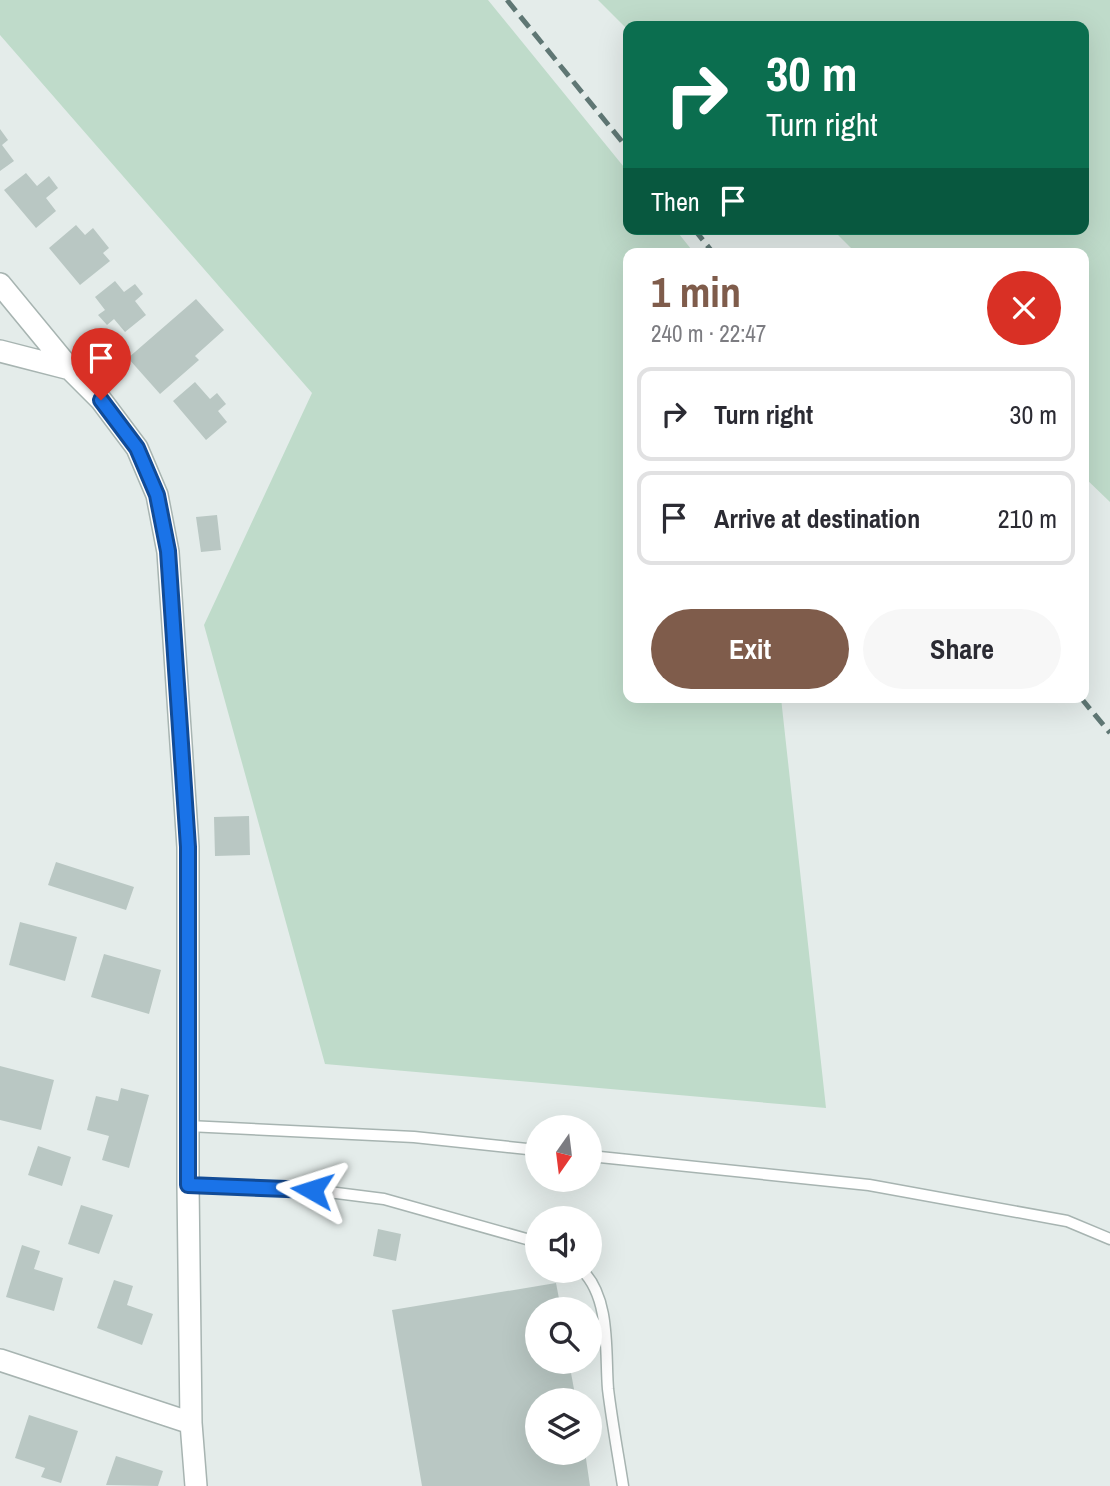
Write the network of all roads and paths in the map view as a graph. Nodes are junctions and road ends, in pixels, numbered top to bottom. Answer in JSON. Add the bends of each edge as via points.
{"nodes":[{"id":1,"x":0,"y":284,"type":"edge"},
{"id":2,"x":0,"y":351,"type":"edge"},
{"id":3,"x":70,"y":369,"type":"junction"},
{"id":4,"x":188,"y":1126,"type":"junction"},
{"id":5,"x":525,"y":1149,"type":"edge"},
{"id":6,"x":602,"y":1157,"type":"edge"},
{"id":7,"x":188,"y":1185,"type":"junction"},
{"id":8,"x":525,"y":1239,"type":"edge"},
{"id":9,"x":1110,"y":1239,"type":"edge"},
{"id":10,"x":592,"y":1283,"type":"edge"},
{"id":11,"x":0,"y":1360,"type":"edge"},
{"id":12,"x":191,"y":1423,"type":"junction"},
{"id":13,"x":196,"y":1486,"type":"edge"},
{"id":14,"x":623,"y":1486,"type":"edge"}],
"edges":[{"from":1,"to":3,"type":"street"},
{"from":2,"to":3,"type":"street"},
{"from":3,"to":4,"type":"street","via":[[101,400],[137,448],[157,495],[168,551],[188,847]]},
{"from":4,"to":5,"type":"lane","via":[[414,1137]]},
{"from":4,"to":7,"type":"street"},
{"from":6,"to":9,"type":"lane","via":[[869,1185],[1068,1222]]},
{"from":7,"to":8,"type":"lane","via":[[289,1187],[384,1199]]},
{"from":7,"to":12,"type":"street"},
{"from":10,"to":14,"type":"lane","via":[[605,1325],[608,1390]]},
{"from":11,"to":12,"type":"street"},
{"from":12,"to":13,"type":"street"}]}
